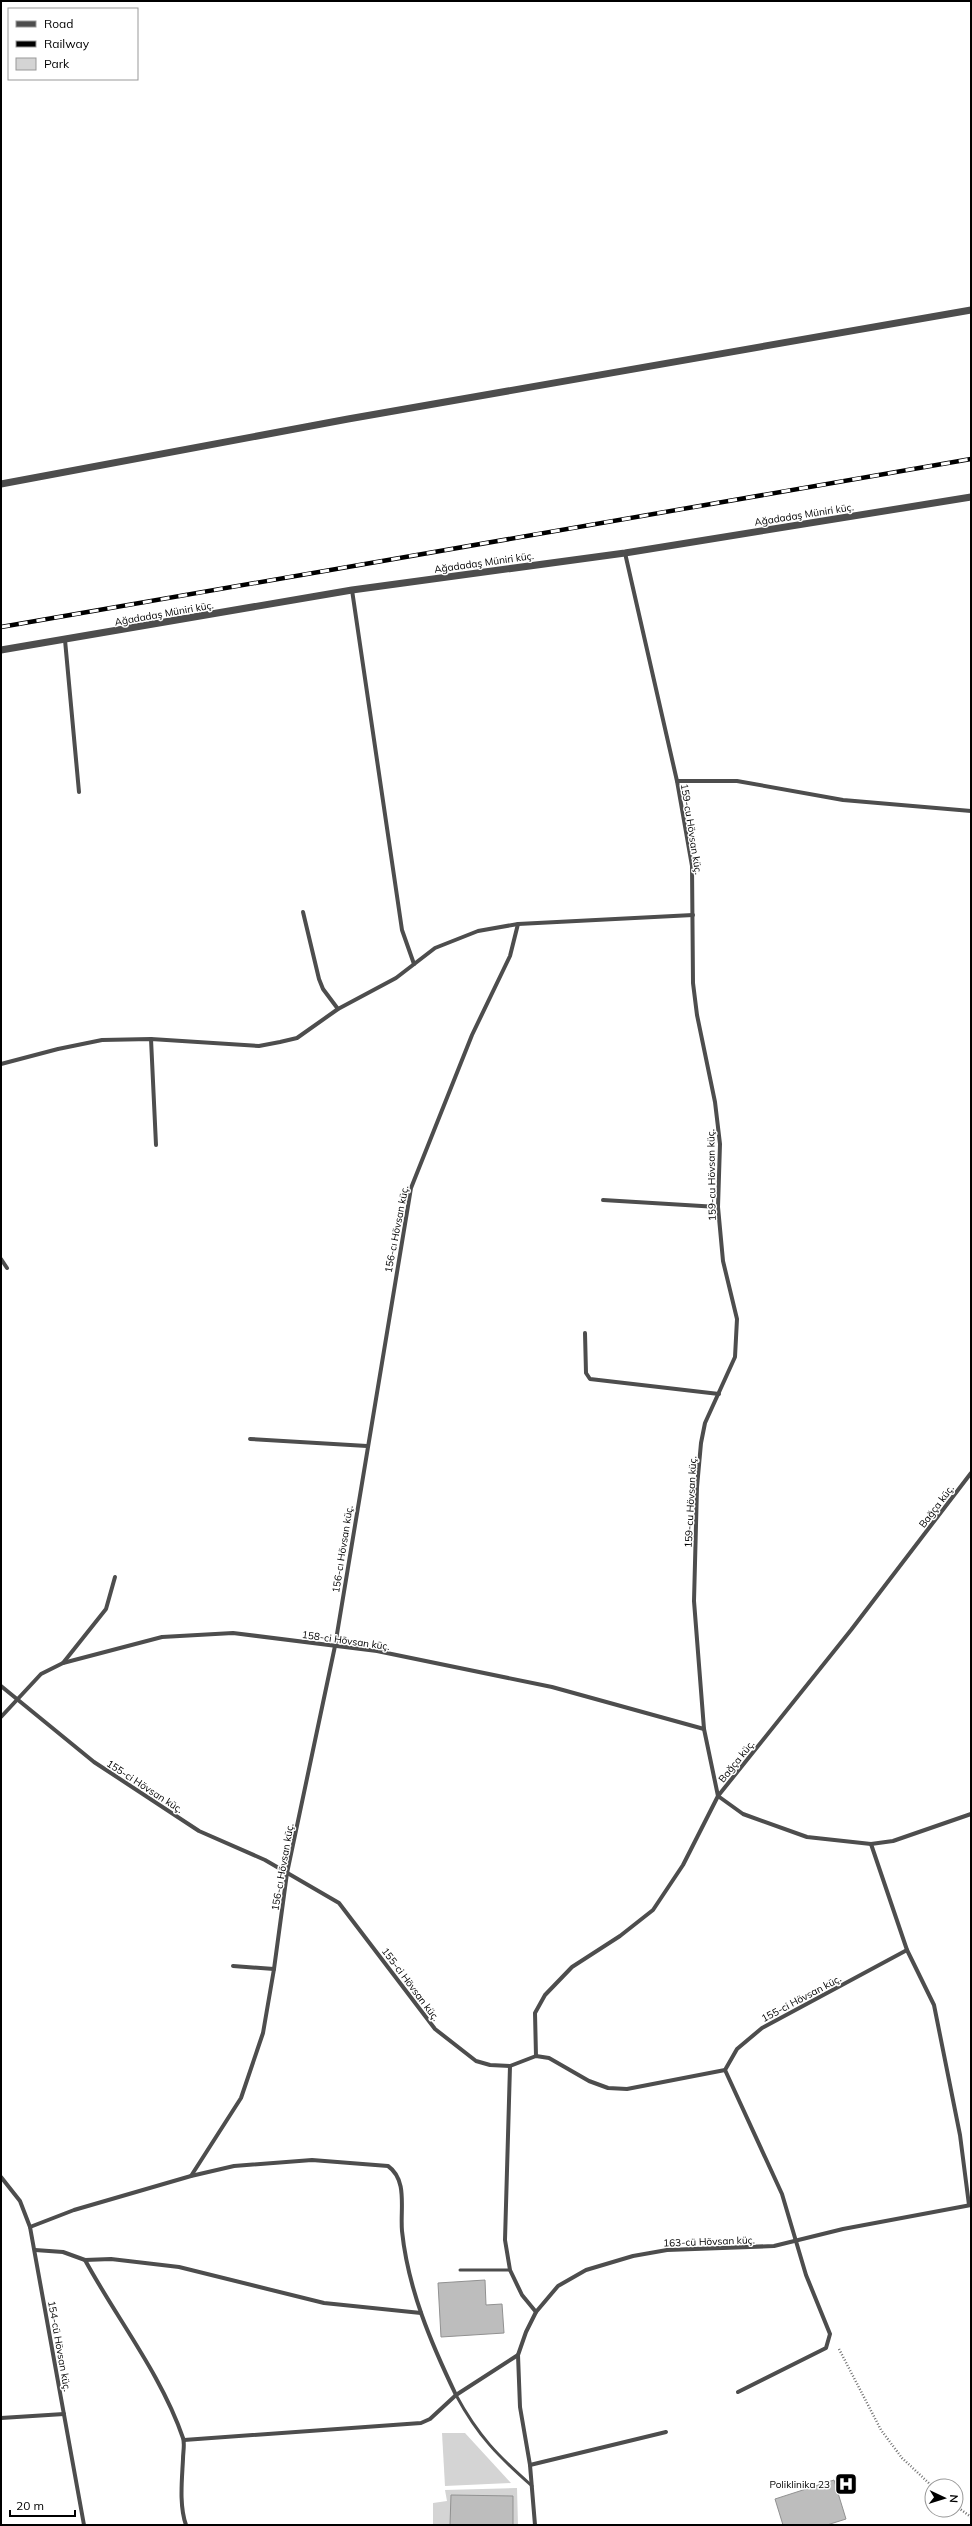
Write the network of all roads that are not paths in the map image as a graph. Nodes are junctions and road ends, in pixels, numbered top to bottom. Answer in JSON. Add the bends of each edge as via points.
{"nodes":[{"id":1,"x":971,"y":310,"type":"edge"},
{"id":2,"x":1,"y":484,"type":"edge"},
{"id":3,"x":971,"y":496,"type":"edge"},
{"id":4,"x":625,"y":553,"type":"junction"},
{"id":5,"x":352,"y":590,"type":"junction"},
{"id":6,"x":65,"y":640,"type":"junction"},
{"id":7,"x":1,"y":650,"type":"edge"},
{"id":8,"x":676,"y":781,"type":"junction"},
{"id":9,"x":79,"y":792,"type":"dead end"},
{"id":10,"x":971,"y":811,"type":"edge"},
{"id":11,"x":303,"y":912,"type":"dead end"},
{"id":12,"x":693,"y":914,"type":"junction"},
{"id":13,"x":518,"y":924,"type":"junction"},
{"id":14,"x":414,"y":964,"type":"junction"},
{"id":15,"x":338,"y":1009,"type":"junction"},
{"id":16,"x":151,"y":1039,"type":"junction"},
{"id":17,"x":1,"y":1064,"type":"edge"},
{"id":18,"x":156,"y":1144,"type":"dead end"},
{"id":19,"x":603,"y":1200,"type":"dead end"},
{"id":20,"x":718,"y":1207,"type":"junction"},
{"id":21,"x":1,"y":1259,"type":"edge"},
{"id":22,"x":7,"y":1268,"type":"dead end"},
{"id":23,"x":585,"y":1333,"type":"dead end"},
{"id":24,"x":719,"y":1394,"type":"junction"},
{"id":25,"x":250,"y":1439,"type":"dead end"},
{"id":26,"x":367,"y":1446,"type":"junction"},
{"id":27,"x":971,"y":1472,"type":"edge"},
{"id":28,"x":115,"y":1577,"type":"dead end"},
{"id":29,"x":335,"y":1646,"type":"junction"},
{"id":30,"x":63,"y":1663,"type":"junction"},
{"id":31,"x":1,"y":1686,"type":"edge"},
{"id":32,"x":16,"y":1699,"type":"junction"},
{"id":33,"x":1,"y":1717,"type":"edge"},
{"id":34,"x":704,"y":1729,"type":"junction"},
{"id":35,"x":718,"y":1796,"type":"junction"},
{"id":36,"x":971,"y":1814,"type":"edge"},
{"id":37,"x":872,"y":1844,"type":"junction"},
{"id":38,"x":287,"y":1873,"type":"junction"},
{"id":39,"x":907,"y":1950,"type":"junction"},
{"id":40,"x":233,"y":1966,"type":"dead end"},
{"id":41,"x":274,"y":1969,"type":"junction"},
{"id":42,"x":536,"y":2056,"type":"junction"},
{"id":43,"x":510,"y":2066,"type":"junction"},
{"id":44,"x":725,"y":2070,"type":"junction"},
{"id":45,"x":191,"y":2176,"type":"junction"},
{"id":46,"x":1,"y":2178,"type":"edge"},
{"id":47,"x":970,"y":2205,"type":"edge"},
{"id":48,"x":30,"y":2227,"type":"junction"},
{"id":49,"x":797,"y":2241,"type":"junction"},
{"id":50,"x":35,"y":2250,"type":"junction"},
{"id":51,"x":85,"y":2260,"type":"junction"},
{"id":52,"x":460,"y":2270,"type":"dead end"},
{"id":53,"x":510,"y":2270,"type":"junction"},
{"id":54,"x":536,"y":2312,"type":"junction"},
{"id":55,"x":421,"y":2313,"type":"junction"},
{"id":56,"x":518,"y":2355,"type":"junction"},
{"id":57,"x":738,"y":2392,"type":"dead end"},
{"id":58,"x":456,"y":2395,"type":"junction"},
{"id":59,"x":64,"y":2414,"type":"junction"},
{"id":60,"x":1,"y":2418,"type":"edge"},
{"id":61,"x":666,"y":2432,"type":"dead end"},
{"id":62,"x":184,"y":2440,"type":"junction"},
{"id":63,"x":530,"y":2465,"type":"junction"},
{"id":64,"x":532,"y":2486,"type":"junction"},
{"id":65,"x":84,"y":2525,"type":"edge"},
{"id":66,"x":186,"y":2525,"type":"edge"},
{"id":67,"x":535,"y":2525,"type":"edge"}],
"edges":[{"from":1,"to":2,"type":"street","via":[[348,419]]},
{"from":3,"to":4,"type":"street","name":"Ağadadaş Müniri küç."},
{"from":4,"to":5,"type":"street","name":"Ağadadaş Müniri küç."},
{"from":4,"to":8,"type":"street","name":"159-cu Hövsan küç."},
{"from":5,"to":6,"type":"street","name":"Ağadadaş Müniri küç."},
{"from":5,"to":14,"type":"street","via":[[402,930]]},
{"from":6,"to":7,"type":"street","name":"Ağadadaş Müniri küç."},
{"from":6,"to":9,"type":"street"},
{"from":8,"to":10,"type":"street","via":[[737,781],[842,800]]},
{"from":8,"to":12,"type":"street","name":"159-cu Hövsan küç.","via":[[692,866]]},
{"from":11,"to":15,"type":"street","via":[[319,979]]},
{"from":12,"to":13,"type":"street"},
{"from":12,"to":20,"type":"street","name":"159-cu Hövsan küç.","via":[[697,1015],[715,1102],[720,1144]]},
{"from":13,"to":14,"type":"street","via":[[478,931],[435,948]]},
{"from":13,"to":26,"type":"street","name":"156-cı Hövsan küç.","via":[[510,956],[472,1035],[411,1188]]},
{"from":14,"to":15,"type":"street","via":[[396,978]]},
{"from":15,"to":16,"type":"street","via":[[297,1038],[259,1046]]},
{"from":16,"to":17,"type":"street","via":[[102,1040]]},
{"from":16,"to":18,"type":"street"},
{"from":19,"to":20,"type":"street"},
{"from":20,"to":24,"type":"street","name":"159-cu Hövsan küç.","via":[[723,1261],[737,1319],[735,1357]]},
{"from":21,"to":22,"type":"street"},
{"from":23,"to":24,"type":"street","via":[[586,1373],[590,1379]]},
{"from":24,"to":34,"type":"street","name":"159-cu Hövsan küç.","via":[[705,1423],[697,1487],[694,1601]]},
{"from":25,"to":26,"type":"street"},
{"from":26,"to":29,"type":"street","name":"156-cı Hövsan küç."},
{"from":27,"to":35,"type":"street","name":"Bağça küç.","via":[[851,1630]]},
{"from":28,"to":30,"type":"street","via":[[106,1609]]},
{"from":29,"to":30,"type":"street","name":"158-ci Hövsan küç.","via":[[234,1633],[206,1634],[162,1637]]},
{"from":29,"to":34,"type":"street","name":"158-ci Hövsan küç.","via":[[377,1651],[552,1687]]},
{"from":29,"to":38,"type":"street","name":"156-cı Hövsan küç."},
{"from":30,"to":32,"type":"street","name":"158-ci Hövsan küç.","via":[[41,1674]]},
{"from":31,"to":32,"type":"street","name":"155-ci Hövsan küç."},
{"from":32,"to":33,"type":"street","name":"158-ci Hövsan küç."},
{"from":32,"to":38,"type":"street","name":"155-ci Hövsan küç.","via":[[94,1762],[199,1831],[265,1860]]},
{"from":34,"to":35,"type":"street","name":"159-cu Hövsan küç."},
{"from":35,"to":37,"type":"street","via":[[743,1814],[807,1836]]},
{"from":35,"to":42,"type":"street","name":"Bağça küç.","via":[[683,1865],[653,1910],[620,1936],[572,1967],[545,1995],[535,2013]]},
{"from":36,"to":37,"type":"street","via":[[893,1841]]},
{"from":37,"to":39,"type":"street"},
{"from":38,"to":41,"type":"street","name":"156-cı Hövsan küç."},
{"from":38,"to":43,"type":"street","name":"155-ci Hövsan küç.","via":[[339,1903],[435,2029],[476,2061]]},
{"from":39,"to":44,"type":"street","name":"155-ci Hövsan küç.","via":[[762,2028],[737,2049]]},
{"from":39,"to":47,"type":"street","via":[[934,2005],[960,2135]]},
{"from":40,"to":41,"type":"street"},
{"from":41,"to":45,"type":"street","name":"156-cı Hövsan küç.","via":[[263,2033],[242,2098]]},
{"from":42,"to":43,"type":"street","name":"155-ci Hövsan küç."},
{"from":42,"to":44,"type":"street","via":[[549,2058],[588,2081],[608,2088],[627,2089]]},
{"from":43,"to":53,"type":"street","via":[[506,2240]]},
{"from":44,"to":49,"type":"street","via":[[782,2194]]},
{"from":45,"to":48,"type":"street","via":[[74,2210]]},
{"from":45,"to":55,"type":"street","via":[[234,2166],[312,2160],[388,2166],[396,2172],[401,2182],[402,2231]]},
{"from":46,"to":48,"type":"street","name":"154-cü Hövsan küç.","via":[[20,2201]]},
{"from":47,"to":49,"type":"street","name":"163-cü Hövsan küç.","via":[[843,2229]]},
{"from":48,"to":50,"type":"street","name":"154-cü Hövsan küç."},
{"from":49,"to":54,"type":"street","name":"163-cü Hövsan küç.","via":[[740,2248],[667,2250],[633,2256],[586,2270],[558,2286]]},
{"from":49,"to":57,"type":"street","via":[[806,2274],[830,2334],[826,2348]]},
{"from":50,"to":51,"type":"street","via":[[63,2252]]},
{"from":50,"to":59,"type":"street","name":"154-cü Hövsan küç."},
{"from":51,"to":55,"type":"street","via":[[111,2259],[179,2267],[324,2303]]},
{"from":51,"to":62,"type":"street","via":[[155,2378]]},
{"from":52,"to":53,"type":"lane"},
{"from":53,"to":54,"type":"street","via":[[522,2295]]},
{"from":54,"to":56,"type":"street","name":"163-cü Hövsan küç."},
{"from":55,"to":58,"type":"street","via":[[432,2344]]},
{"from":56,"to":58,"type":"street"},
{"from":56,"to":63,"type":"street","name":"163-cü Hövsan küç.","via":[[520,2407]]},
{"from":58,"to":62,"type":"street","via":[[435,2415],[421,2423]]},
{"from":58,"to":64,"type":"lane","via":[[472,2424],[495,2454]]},
{"from":59,"to":60,"type":"street"},
{"from":59,"to":65,"type":"street","name":"154-cü Hövsan küç."},
{"from":61,"to":63,"type":"street"},
{"from":62,"to":66,"type":"street","via":[[182,2488],[183,2517]]},
{"from":63,"to":64,"type":"street","name":"163-cü Hövsan küç."},
{"from":64,"to":67,"type":"street","name":"163-cü Hövsan küç."}]}
